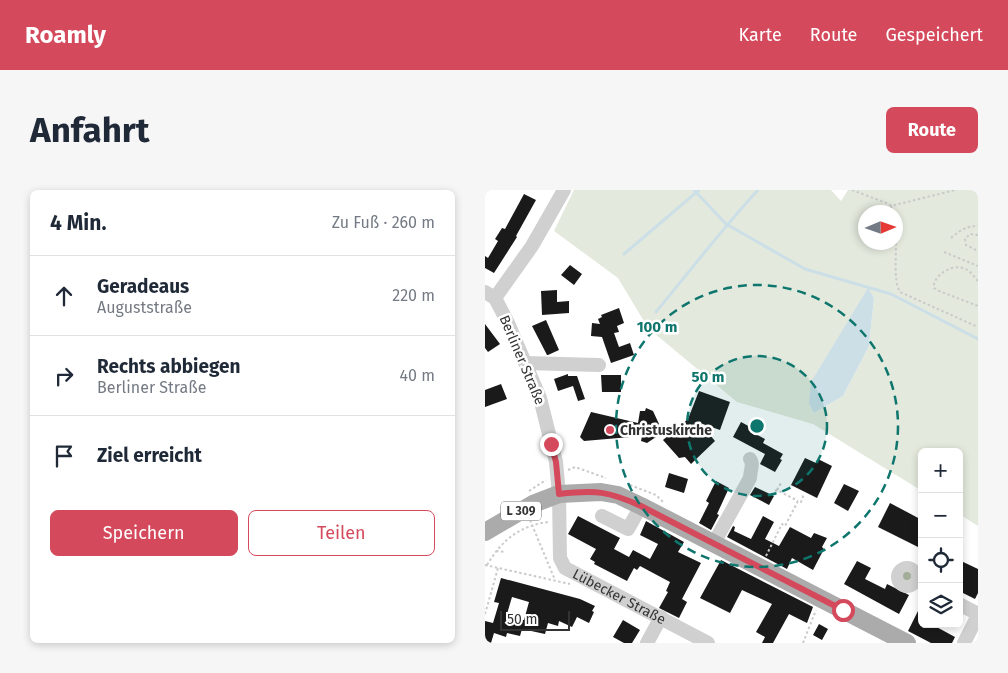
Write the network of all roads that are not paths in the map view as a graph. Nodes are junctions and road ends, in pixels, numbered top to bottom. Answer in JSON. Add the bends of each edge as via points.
{"nodes":[{"id":1,"x":564,"y":190,"type":"edge"},
{"id":2,"x":490,"y":295,"type":"edge"},
{"id":3,"x":525,"y":363,"type":"junction"},
{"id":4,"x":599,"y":366,"type":"dead end"},
{"id":5,"x":750,"y":459,"type":"dead end"},
{"id":6,"x":559,"y":494,"type":"junction"},
{"id":7,"x":641,"y":506,"type":"junction"},
{"id":8,"x":602,"y":516,"type":"dead end"},
{"id":9,"x":485,"y":532,"type":"edge"},
{"id":10,"x":714,"y":543,"type":"junction"},
{"id":11,"x":963,"y":606,"type":"edge"},
{"id":12,"x":978,"y":614,"type":"edge"},
{"id":13,"x":661,"y":617,"type":"junction"},
{"id":14,"x":647,"y":643,"type":"edge"},
{"id":15,"x":708,"y":643,"type":"edge"},
{"id":16,"x":907,"y":643,"type":"edge"},
{"id":17,"x":964,"y":643,"type":"edge"}],
"edges":[{"from":1,"to":2,"type":"street","via":[[532,246]]},
{"from":2,"to":3,"type":"street","name":"Berliner Straße","via":[[508,322]]},
{"from":3,"to":4,"type":"street"},
{"from":3,"to":6,"type":"street","name":"Berliner Straße","via":[[540,398],[556,462]]},
{"from":5,"to":10,"type":"street","via":[[750,478]]},
{"from":6,"to":7,"type":"main road","number":"L 309","via":[[601,492]]},
{"from":6,"to":9,"type":"main road","number":"L 309","via":[[529,516]]},
{"from":6,"to":13,"type":"street","name":"Lübecker Straße","via":[[561,558],[565,568]]},
{"from":7,"to":8,"type":"street","via":[[628,529]]},
{"from":7,"to":10,"type":"main road","number":"L 309"},
{"from":10,"to":16,"type":"main road","number":"L 309"},
{"from":11,"to":12,"type":"street"},
{"from":12,"to":17,"type":"street"},
{"from":13,"to":14,"type":"street"},
{"from":13,"to":15,"type":"street","name":"Lübecker Straße"}]}
